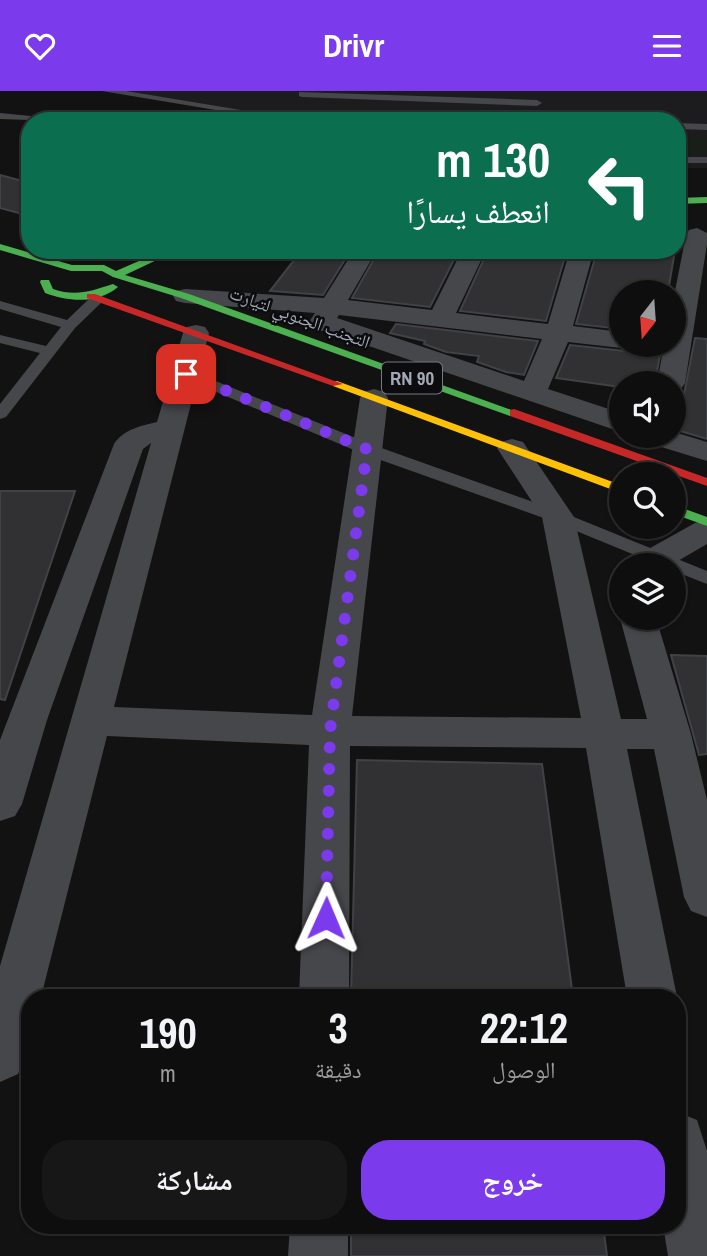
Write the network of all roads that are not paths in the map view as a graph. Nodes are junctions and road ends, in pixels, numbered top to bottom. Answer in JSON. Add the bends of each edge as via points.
{"nodes":[{"id":1,"x":107,"y":91,"type":"edge"},
{"id":2,"x":536,"y":91,"type":"edge"},
{"id":3,"x":302,"y":93,"type":"edge"},
{"id":4,"x":244,"y":112,"type":"edge"},
{"id":5,"x":293,"y":112,"type":"edge"},
{"id":6,"x":0,"y":116,"type":"edge"},
{"id":7,"x":21,"y":118,"type":"edge"},
{"id":8,"x":686,"y":126,"type":"edge"},
{"id":9,"x":707,"y":127,"type":"edge"},
{"id":10,"x":686,"y":160,"type":"edge"},
{"id":11,"x":707,"y":160,"type":"edge"},
{"id":12,"x":686,"y":187,"type":"edge"},
{"id":13,"x":707,"y":187,"type":"edge"},
{"id":14,"x":707,"y":200,"type":"edge"},
{"id":15,"x":686,"y":201,"type":"edge"},
{"id":16,"x":694,"y":234,"type":"edge"},
{"id":17,"x":0,"y":247,"type":"edge"},
{"id":18,"x":21,"y":253,"type":"edge"},
{"id":19,"x":41,"y":259,"type":"edge"},
{"id":20,"x":99,"y":259,"type":"edge"},
{"id":21,"x":153,"y":259,"type":"edge"},
{"id":22,"x":360,"y":259,"type":"edge"},
{"id":23,"x":470,"y":259,"type":"edge"},
{"id":24,"x":579,"y":259,"type":"edge"},
{"id":25,"x":71,"y":268,"type":"junction"},
{"id":26,"x":24,"y":274,"type":"dead end"},
{"id":27,"x":117,"y":275,"type":"junction"},
{"id":28,"x":46,"y":282,"type":"junction"},
{"id":29,"x":698,"y":289,"type":"edge"},
{"id":30,"x":185,"y":296,"type":"junction"},
{"id":31,"x":94,"y":297,"type":"junction"},
{"id":32,"x":0,"y":305,"type":"edge"},
{"id":33,"x":440,"y":319,"type":"junction"},
{"id":34,"x":318,"y":322,"type":"junction"},
{"id":35,"x":70,"y":325,"type":"junction"},
{"id":36,"x":686,"y":326,"type":"edge"},
{"id":37,"x":196,"y":333,"type":"junction"},
{"id":38,"x":558,"y":333,"type":"junction"},
{"id":39,"x":0,"y":339,"type":"edge"},
{"id":40,"x":609,"y":339,"type":"edge"},
{"id":41,"x":49,"y":352,"type":"junction"},
{"id":42,"x":186,"y":374,"type":"junction"},
{"id":43,"x":533,"y":392,"type":"junction"},
{"id":44,"x":374,"y":398,"type":"junction"},
{"id":45,"x":0,"y":414,"type":"edge"},
{"id":46,"x":609,"y":419,"type":"edge"},
{"id":47,"x":171,"y":427,"type":"junction"},
{"id":48,"x":686,"y":445,"type":"edge"},
{"id":49,"x":512,"y":448,"type":"junction"},
{"id":50,"x":367,"y":449,"type":"junction"},
{"id":51,"x":707,"y":452,"type":"edge"},
{"id":52,"x":707,"y":482,"type":"edge"},
{"id":53,"x":609,"y":484,"type":"edge"},
{"id":54,"x":686,"y":514,"type":"edge"},
{"id":55,"x":558,"y":517,"type":"junction"},
{"id":56,"x":707,"y":522,"type":"edge"},
{"id":57,"x":707,"y":530,"type":"edge"},
{"id":58,"x":635,"y":553,"type":"edge"},
{"id":59,"x":666,"y":553,"type":"edge"},
{"id":60,"x":686,"y":572,"type":"edge"},
{"id":61,"x":707,"y":578,"type":"edge"},
{"id":62,"x":641,"y":630,"type":"edge"},
{"id":63,"x":14,"y":720,"type":"edge"},
{"id":64,"x":89,"y":721,"type":"junction"},
{"id":65,"x":330,"y":731,"type":"junction"},
{"id":66,"x":604,"y":733,"type":"junction"},
{"id":67,"x":671,"y":734,"type":"junction"},
{"id":68,"x":0,"y":804,"type":"edge"},
{"id":69,"x":707,"y":897,"type":"edge"},
{"id":70,"x":324,"y":989,"type":"edge"},
{"id":71,"x":651,"y":989,"type":"edge"},
{"id":72,"x":0,"y":1057,"type":"edge"},
{"id":73,"x":686,"y":1189,"type":"edge"},
{"id":74,"x":319,"y":1234,"type":"edge"},
{"id":75,"x":318,"y":1256,"type":"edge"},
{"id":76,"x":698,"y":1256,"type":"edge"}],
"edges":[{"from":1,"to":4,"type":"lane"},
{"from":2,"to":3,"type":"lane","via":[[537,107]]},
{"from":3,"to":5,"type":"lane"},
{"from":6,"to":7,"type":"lane"},
{"from":8,"to":9,"type":"lane"},
{"from":10,"to":11,"type":"lane"},
{"from":12,"to":13,"type":"highway"},
{"from":14,"to":15,"type":"highway"},
{"from":16,"to":29,"type":"street"},
{"from":17,"to":18,"type":"highway"},
{"from":19,"to":25,"type":"highway"},
{"from":20,"to":25,"type":"highway"},
{"from":21,"to":27,"type":"highway"},
{"from":22,"to":34,"type":"street"},
{"from":23,"to":33,"type":"street"},
{"from":24,"to":38,"type":"street"},
{"from":25,"to":27,"type":"highway","name":"التجنب الجنوبي لتيارت","via":[[93,266]]},
{"from":25,"to":28,"type":"highway","via":[[54,273]]},
{"from":26,"to":28,"type":"highway"},
{"from":27,"to":30,"type":"highway","name":"التجنب الجنوبي لتيارت","number":"RN 90"},
{"from":27,"to":31,"type":"highway","via":[[116,285]]},
{"from":28,"to":31,"type":"highway","via":[[56,295]]},
{"from":29,"to":36,"type":"street"},
{"from":30,"to":34,"type":"street"},
{"from":30,"to":34,"type":"highway","name":"التجنب الجنوبي لتيارت","number":"RN 90"},
{"from":31,"to":35,"type":"lane"},
{"from":31,"to":37,"type":"highway","number":"RN 90"},
{"from":32,"to":35,"type":"lane"},
{"from":33,"to":34,"type":"street"},
{"from":33,"to":38,"type":"street"},
{"from":34,"to":43,"type":"street"},
{"from":34,"to":52,"type":"highway","name":"التجنب الجنوبي لتيارت","number":"RN 90"},
{"from":35,"to":41,"type":"lane"},
{"from":37,"to":42,"type":"street"},
{"from":37,"to":44,"type":"highway","number":"RN 90"},
{"from":38,"to":40,"type":"street"},
{"from":38,"to":43,"type":"street"},
{"from":39,"to":41,"type":"lane"},
{"from":41,"to":45,"type":"lane"},
{"from":42,"to":47,"type":"street"},
{"from":42,"to":50,"type":"lane"},
{"from":43,"to":46,"type":"street"},
{"from":44,"to":49,"type":"highway","number":"RN 90"},
{"from":44,"to":50,"type":"street"},
{"from":47,"to":63,"type":"street","via":[[130,444]]},
{"from":47,"to":64,"type":"street"},
{"from":48,"to":51,"type":"street"},
{"from":49,"to":53,"type":"highway","number":"RN 90"},
{"from":49,"to":55,"type":"street"},
{"from":50,"to":55,"type":"lane"},
{"from":50,"to":65,"type":"street"},
{"from":54,"to":56,"type":"highway"},
{"from":55,"to":58,"type":"lane"},
{"from":55,"to":66,"type":"street"},
{"from":57,"to":59,"type":"street"},
{"from":60,"to":61,"type":"lane"},
{"from":62,"to":67,"type":"street"},
{"from":63,"to":68,"type":"street"},
{"from":64,"to":65,"type":"street"},
{"from":64,"to":72,"type":"street"},
{"from":65,"to":66,"type":"street"},
{"from":65,"to":70,"type":"street"},
{"from":66,"to":67,"type":"street"},
{"from":66,"to":71,"type":"street"},
{"from":67,"to":69,"type":"street"},
{"from":73,"to":76,"type":"street"},
{"from":74,"to":75,"type":"street"}]}
